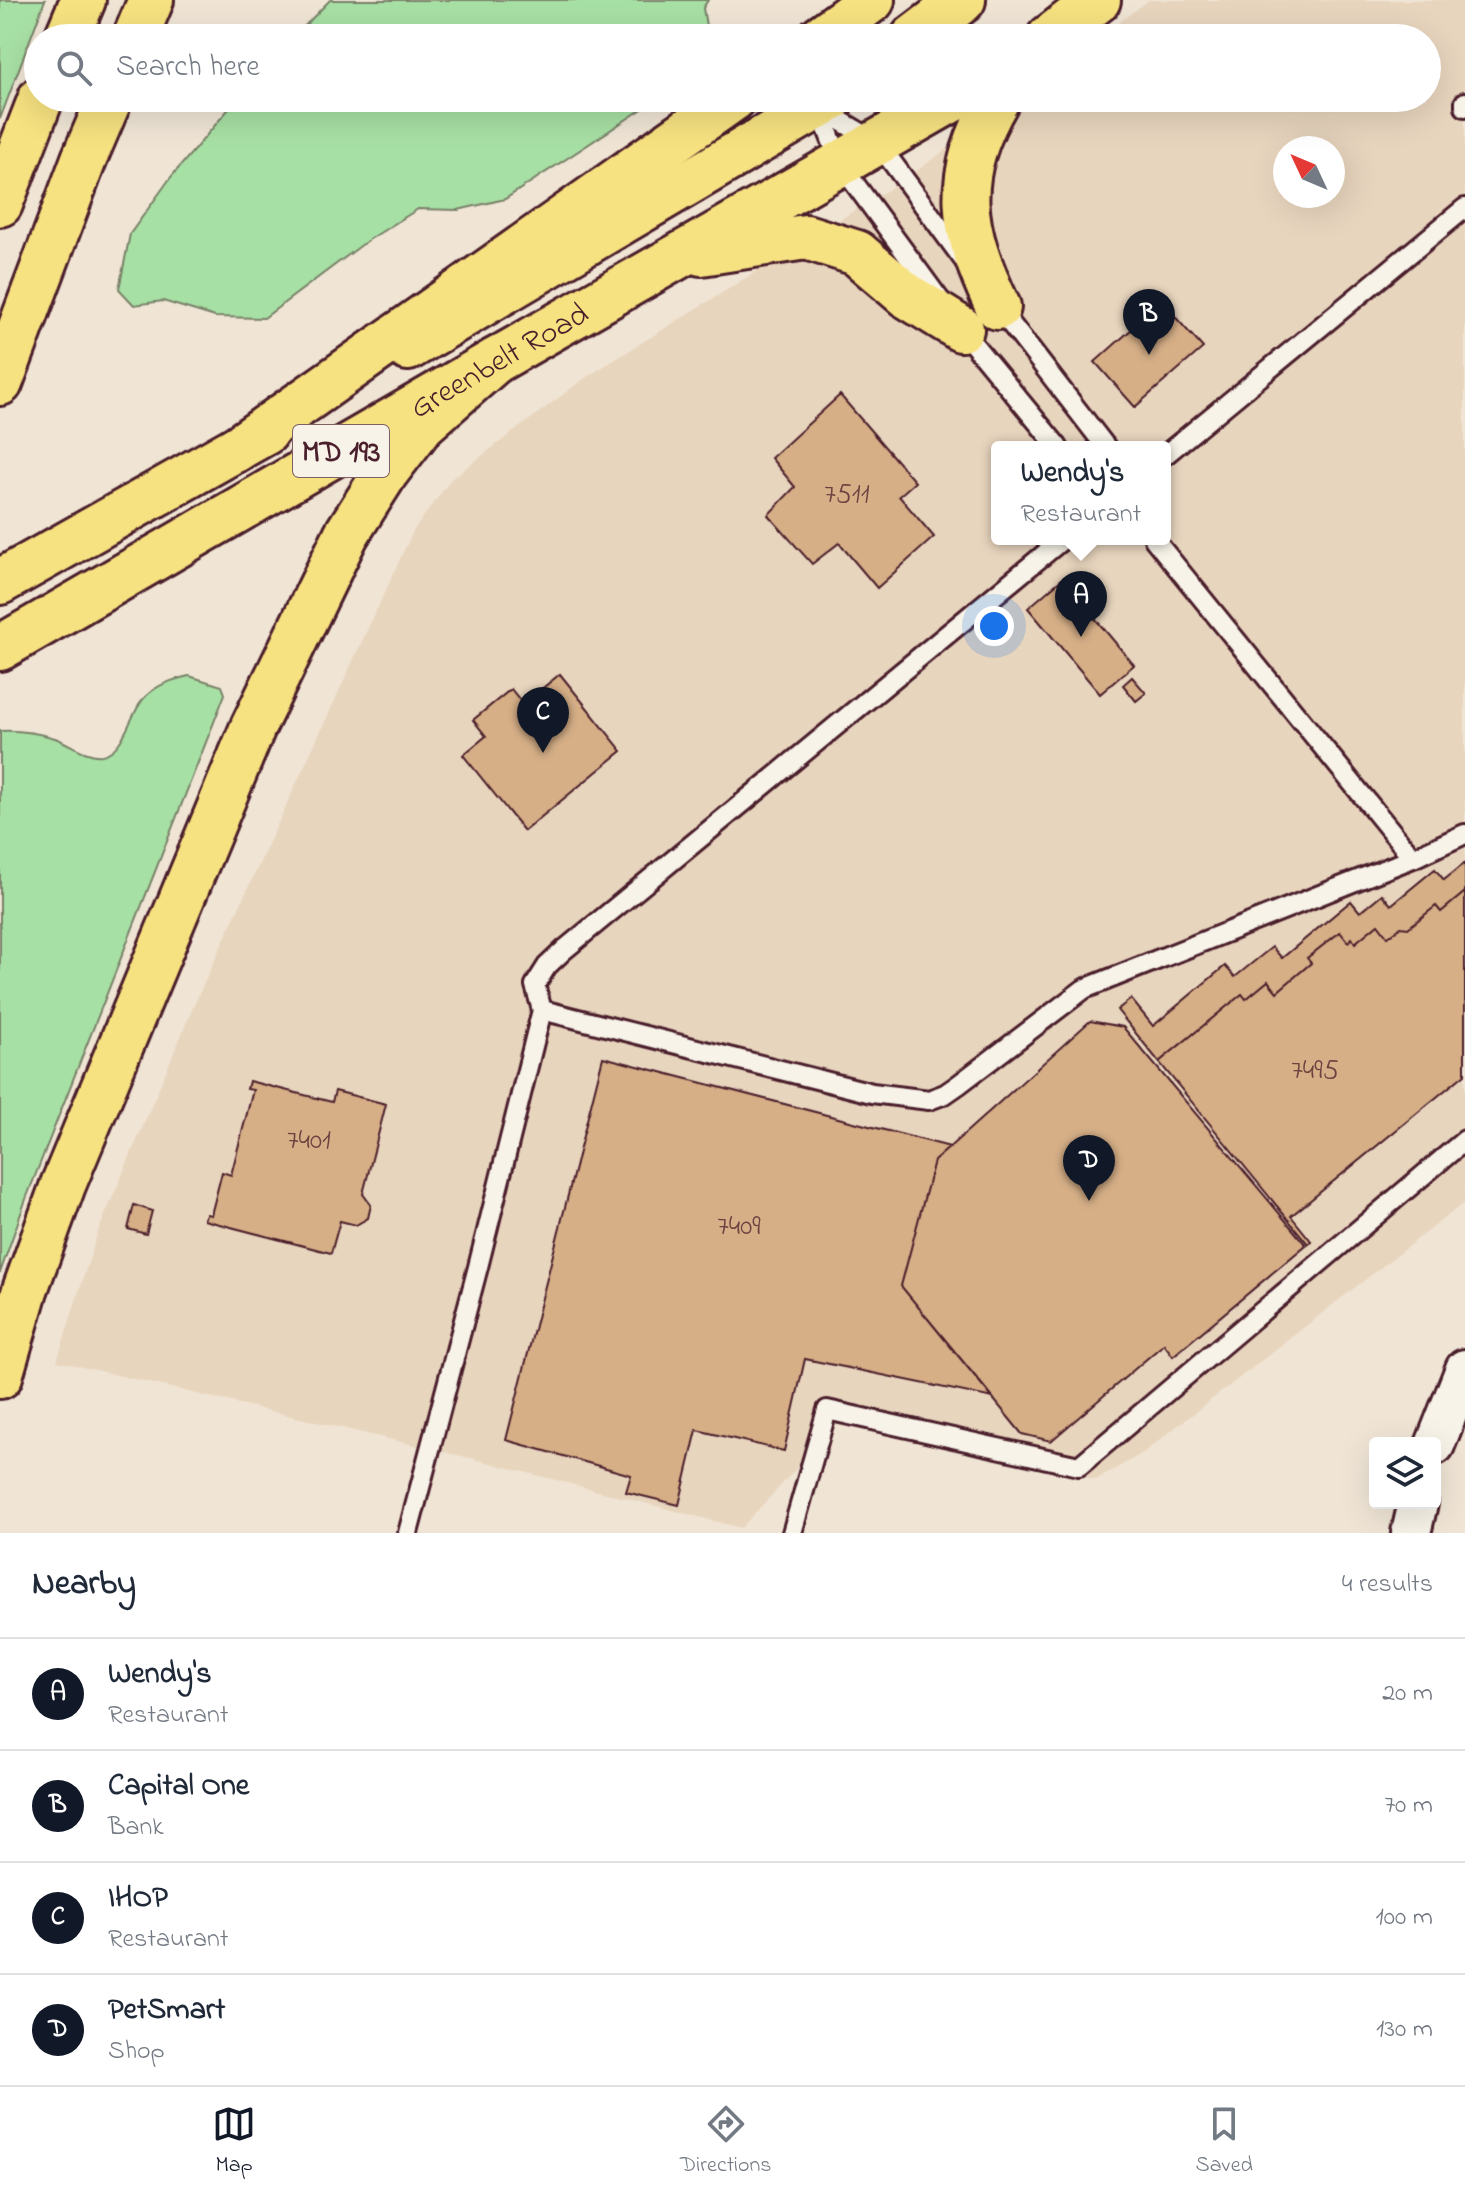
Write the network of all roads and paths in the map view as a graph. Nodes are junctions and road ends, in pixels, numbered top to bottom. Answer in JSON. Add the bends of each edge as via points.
{"nodes":[{"id":1,"x":83,"y":0,"type":"edge"},
{"id":2,"x":151,"y":0,"type":"edge"},
{"id":3,"x":872,"y":0,"type":"edge"},
{"id":4,"x":963,"y":0,"type":"edge"},
{"id":5,"x":1098,"y":0,"type":"edge"},
{"id":6,"x":73,"y":24,"type":"edge"},
{"id":7,"x":141,"y":24,"type":"edge"},
{"id":8,"x":839,"y":24,"type":"edge"},
{"id":9,"x":931,"y":24,"type":"edge"},
{"id":10,"x":1067,"y":24,"type":"edge"},
{"id":11,"x":36,"y":112,"type":"edge"},
{"id":12,"x":104,"y":112,"type":"edge"},
{"id":13,"x":714,"y":112,"type":"edge"},
{"id":14,"x":810,"y":112,"type":"edge"},
{"id":15,"x":827,"y":112,"type":"edge"},
{"id":16,"x":837,"y":112,"type":"edge"},
{"id":17,"x":931,"y":112,"type":"edge"},
{"id":18,"x":991,"y":112,"type":"edge"},
{"id":19,"x":878,"y":143,"type":"junction"},
{"id":20,"x":841,"y":165,"type":"junction"},
{"id":21,"x":0,"y":204,"type":"edge"},
{"id":22,"x":1465,"y":208,"type":"edge"},
{"id":23,"x":682,"y":255,"type":"junction"},
{"id":24,"x":998,"y":307,"type":"junction"},
{"id":25,"x":961,"y":329,"type":"junction"},
{"id":26,"x":495,"y":361,"type":"junction"},
{"id":27,"x":0,"y":383,"type":"edge"},
{"id":28,"x":1053,"y":441,"type":"edge"},
{"id":29,"x":1101,"y":441,"type":"edge"},
{"id":30,"x":235,"y":450,"type":"junction"},
{"id":31,"x":1171,"y":450,"type":"edge"},
{"id":32,"x":1056,"y":545,"type":"edge"},
{"id":33,"x":1159,"y":545,"type":"edge"},
{"id":34,"x":0,"y":582,"type":"edge"},
{"id":35,"x":0,"y":648,"type":"edge"},
{"id":36,"x":1465,"y":834,"type":"edge"},
{"id":37,"x":1413,"y":858,"type":"junction"},
{"id":38,"x":542,"y":1010,"type":"junction"},
{"id":39,"x":1465,"y":1140,"type":"edge"},
{"id":40,"x":1465,"y":1369,"type":"edge"},
{"id":41,"x":0,"y":1376,"type":"edge"},
{"id":42,"x":1438,"y":1437,"type":"edge"},
{"id":43,"x":1417,"y":1509,"type":"edge"},
{"id":44,"x":408,"y":1533,"type":"edge"},
{"id":45,"x":792,"y":1533,"type":"edge"},
{"id":46,"x":1411,"y":1533,"type":"edge"}],
"edges":[{"from":1,"to":6,"type":"main road"},
{"from":2,"to":7,"type":"main road"},
{"from":3,"to":8,"type":"main road"},
{"from":4,"to":9,"type":"main road"},
{"from":5,"to":10,"type":"main road"},
{"from":11,"to":21,"type":"main road"},
{"from":12,"to":27,"type":"main road"},
{"from":13,"to":30,"type":"main road"},
{"from":14,"to":30,"type":"main road","name":"Greenbelt Road","number":"MD 193"},
{"from":15,"to":20,"type":"lane"},
{"from":16,"to":19,"type":"lane"},
{"from":17,"to":19,"type":"main road","name":"Greenbelt Road","number":"MD 193"},
{"from":18,"to":24,"type":"main road","via":[[970,158],[964,191],[978,264]]},
{"from":19,"to":20,"type":"main road","name":"Greenbelt Road","number":"MD 193"},
{"from":19,"to":24,"type":"lane"},
{"from":20,"to":23,"type":"main road","name":"Greenbelt Road","number":"MD 193"},
{"from":20,"to":25,"type":"lane"},
{"from":22,"to":31,"type":"lane"},
{"from":23,"to":25,"type":"main road","via":[[806,237],[857,253],[906,295]]},
{"from":23,"to":26,"type":"main road","name":"Greenbelt Road","number":"MD 193"},
{"from":24,"to":29,"type":"lane"},
{"from":25,"to":28,"type":"lane"},
{"from":26,"to":35,"type":"main road","name":"Greenbelt Road","number":"MD 193"},
{"from":26,"to":41,"type":"main road","via":[[422,425],[346,535],[253,727],[63,1185]]},
{"from":30,"to":34,"type":"main road","name":"Greenbelt Road","number":"MD 193"},
{"from":32,"to":38,"type":"lane","via":[[564,950],[535,985]]},
{"from":33,"to":37,"type":"lane"},
{"from":36,"to":37,"type":"lane"},
{"from":37,"to":38,"type":"lane","via":[[1084,989],[958,1085],[929,1100],[872,1093]]},
{"from":38,"to":44,"type":"lane"},
{"from":39,"to":45,"type":"lane","via":[[1079,1466],[827,1410]]},
{"from":40,"to":42,"type":"street"},
{"from":43,"to":46,"type":"street"}]}
